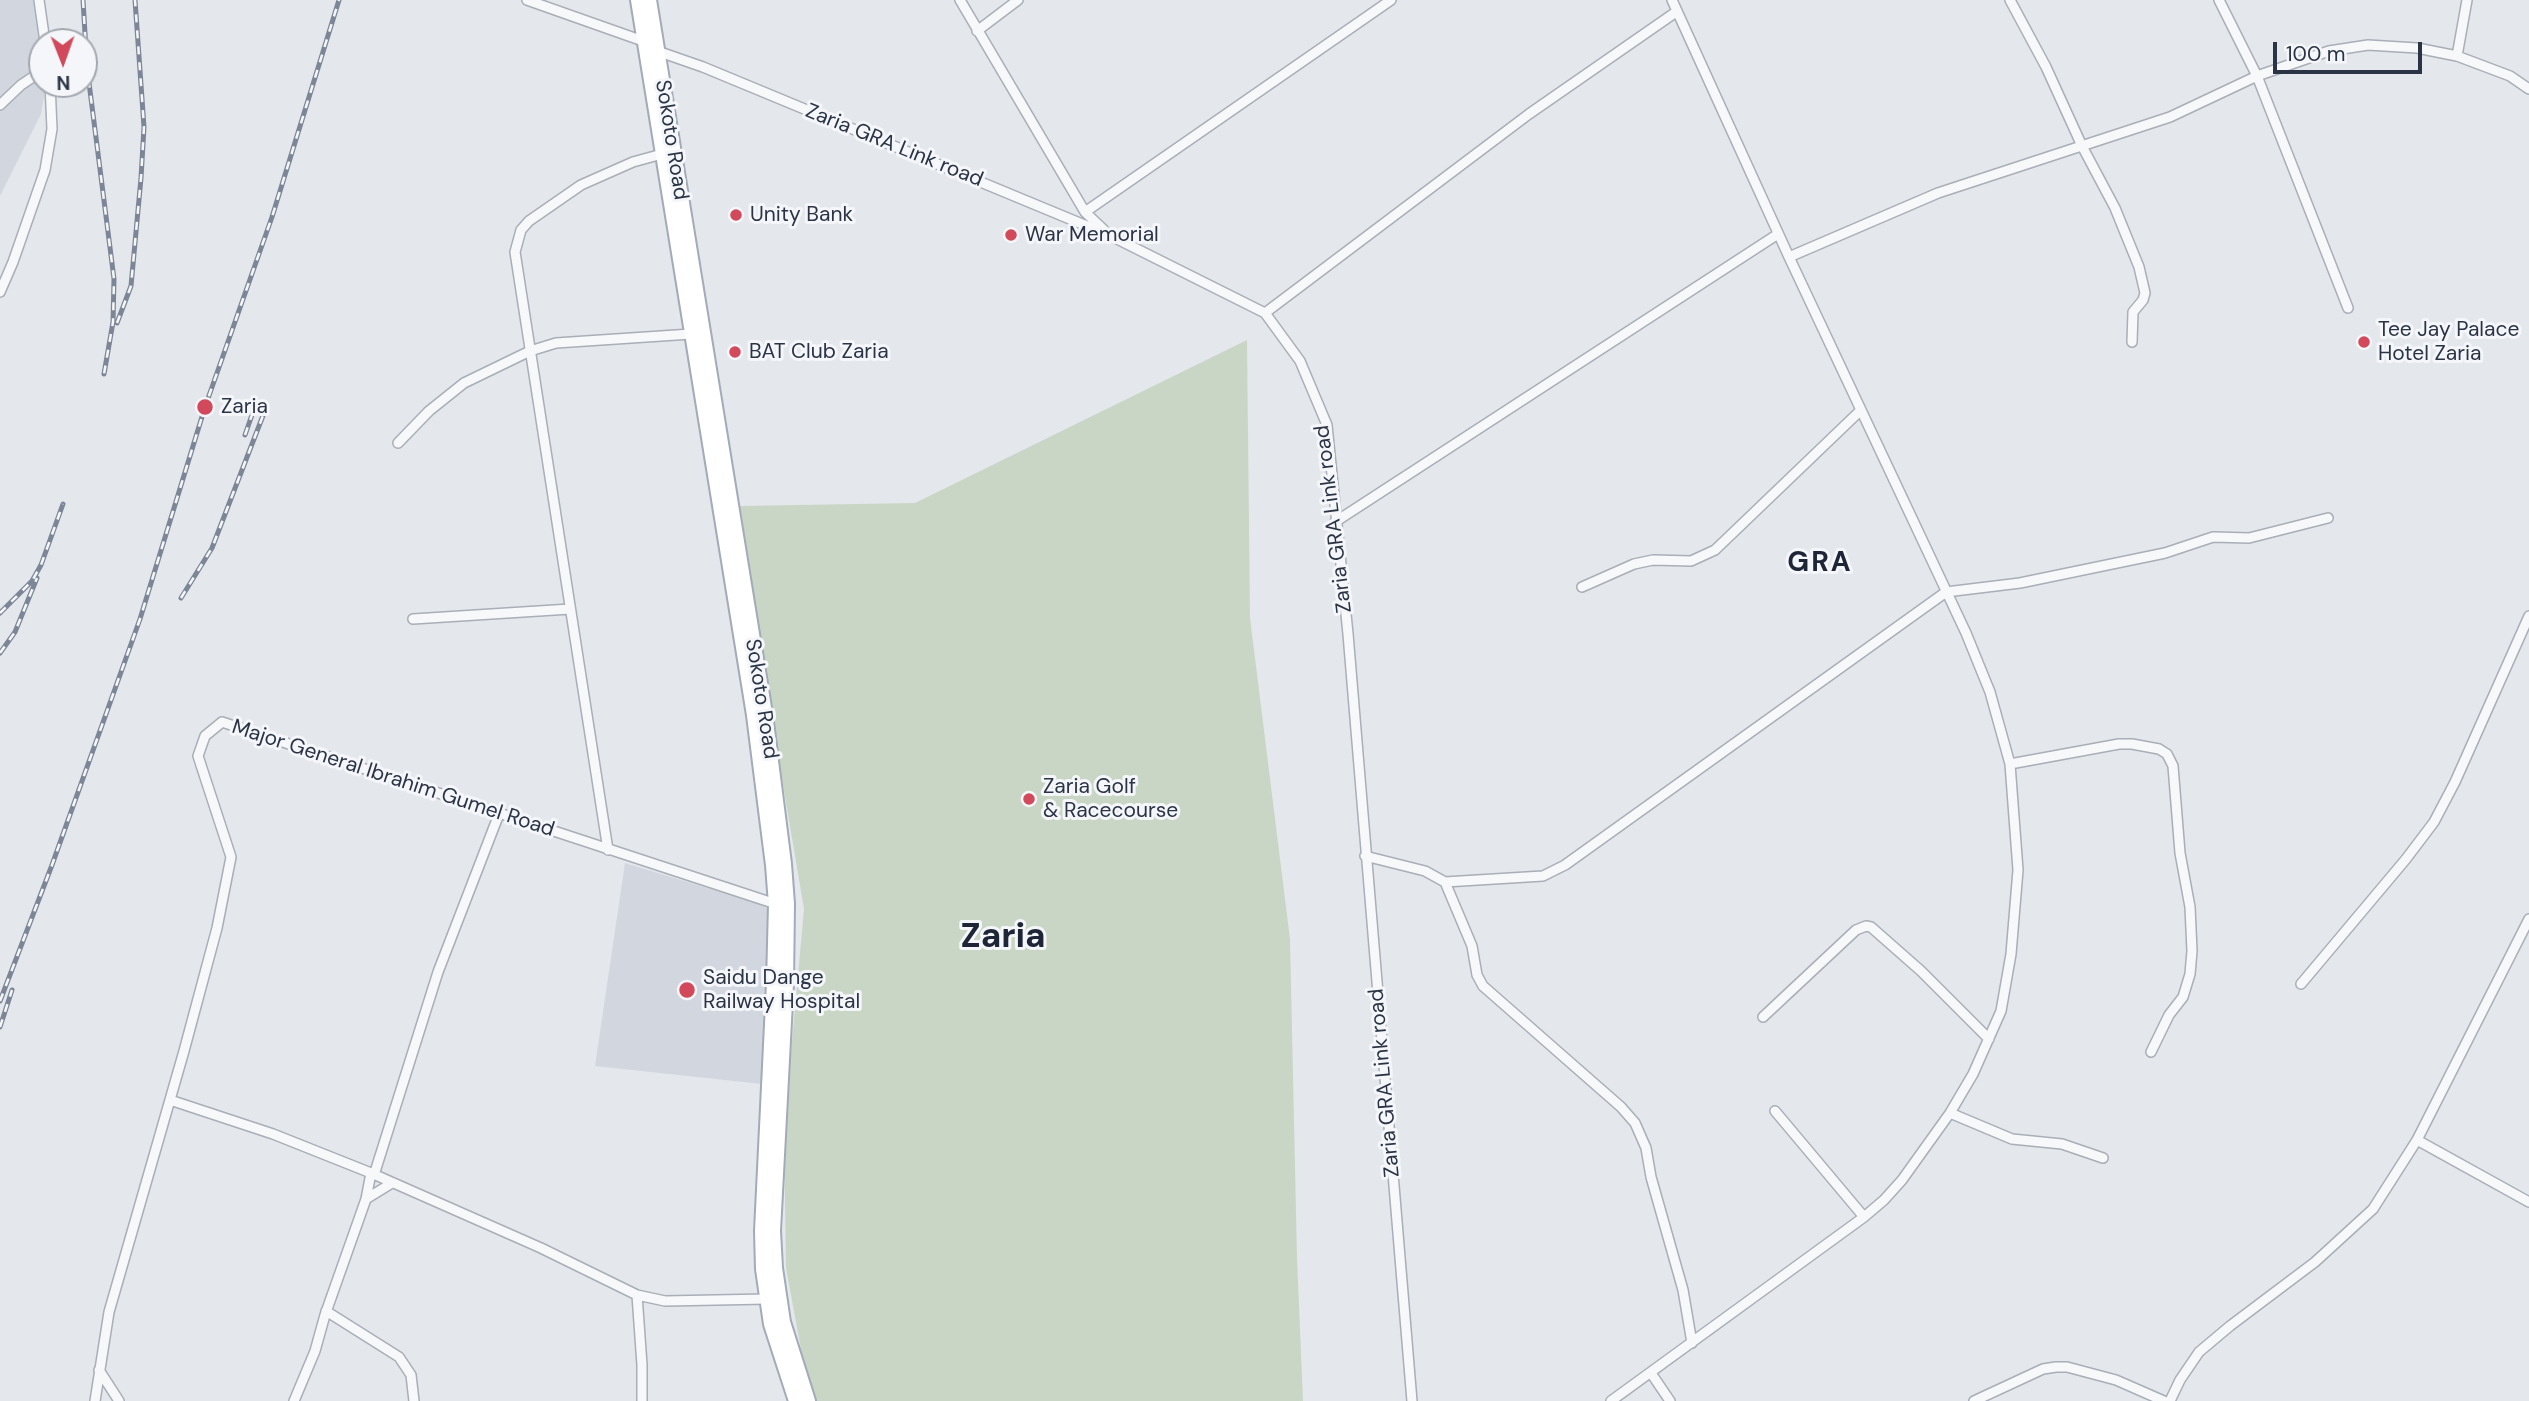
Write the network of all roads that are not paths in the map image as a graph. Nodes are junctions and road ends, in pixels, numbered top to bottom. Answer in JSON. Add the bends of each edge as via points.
{"nodes":[{"id":1,"x":40,"y":0,"type":"edge"},
{"id":2,"x":527,"y":0,"type":"edge"},
{"id":3,"x":638,"y":0,"type":"edge"},
{"id":4,"x":649,"y":0,"type":"edge"},
{"id":5,"x":960,"y":0,"type":"edge"},
{"id":6,"x":1018,"y":0,"type":"edge"},
{"id":7,"x":1391,"y":0,"type":"edge"},
{"id":8,"x":1672,"y":0,"type":"edge"},
{"id":9,"x":2010,"y":0,"type":"edge"},
{"id":10,"x":2219,"y":0,"type":"edge"},
{"id":11,"x":2467,"y":0,"type":"edge"},
{"id":12,"x":1676,"y":12,"type":"junction"},
{"id":13,"x":43,"y":28,"type":"edge"},
{"id":14,"x":978,"y":31,"type":"junction"},
{"id":15,"x":643,"y":41,"type":"junction"},
{"id":16,"x":657,"y":51,"type":"junction"},
{"id":17,"x":2457,"y":56,"type":"junction"},
{"id":18,"x":2257,"y":76,"type":"junction"},
{"id":19,"x":28,"y":80,"type":"edge"},
{"id":20,"x":2529,"y":89,"type":"edge"},
{"id":21,"x":51,"y":98,"type":"edge"},
{"id":22,"x":0,"y":105,"type":"edge"},
{"id":23,"x":2082,"y":146,"type":"junction"},
{"id":24,"x":662,"y":154,"type":"junction"},
{"id":25,"x":1084,"y":212,"type":"junction"},
{"id":26,"x":1778,"y":234,"type":"junction"},
{"id":27,"x":1111,"y":236,"type":"junction"},
{"id":28,"x":1789,"y":257,"type":"junction"},
{"id":29,"x":0,"y":292,"type":"edge"},
{"id":30,"x":2348,"y":308,"type":"dead end"},
{"id":31,"x":1265,"y":313,"type":"junction"},
{"id":32,"x":691,"y":334,"type":"junction"},
{"id":33,"x":2132,"y":342,"type":"dead end"},
{"id":34,"x":530,"y":351,"type":"junction"},
{"id":35,"x":1861,"y":410,"type":"junction"},
{"id":36,"x":398,"y":443,"type":"dead end"},
{"id":37,"x":2328,"y":518,"type":"dead end"},
{"id":38,"x":1335,"y":522,"type":"junction"},
{"id":39,"x":1582,"y":587,"type":"dead end"},
{"id":40,"x":1946,"y":592,"type":"junction"},
{"id":41,"x":570,"y":609,"type":"junction"},
{"id":42,"x":2529,"y":616,"type":"edge"},
{"id":43,"x":413,"y":619,"type":"dead end"},
{"id":44,"x":2010,"y":764,"type":"junction"},
{"id":45,"x":499,"y":814,"type":"junction"},
{"id":46,"x":608,"y":850,"type":"junction"},
{"id":47,"x":1365,"y":856,"type":"junction"},
{"id":48,"x":1445,"y":882,"type":"junction"},
{"id":49,"x":776,"y":904,"type":"junction"},
{"id":50,"x":2529,"y":919,"type":"edge"},
{"id":51,"x":2301,"y":984,"type":"dead end"},
{"id":52,"x":1763,"y":1017,"type":"dead end"},
{"id":53,"x":1989,"y":1039,"type":"junction"},
{"id":54,"x":2151,"y":1052,"type":"dead end"},
{"id":55,"x":170,"y":1100,"type":"junction"},
{"id":56,"x":1774,"y":1111,"type":"dead end"},
{"id":57,"x":1950,"y":1113,"type":"junction"},
{"id":58,"x":2417,"y":1140,"type":"junction"},
{"id":59,"x":2103,"y":1158,"type":"dead end"},
{"id":60,"x":372,"y":1174,"type":"junction"},
{"id":61,"x":392,"y":1183,"type":"junction"},
{"id":62,"x":366,"y":1199,"type":"junction"},
{"id":63,"x":2529,"y":1202,"type":"edge"},
{"id":64,"x":1864,"y":1217,"type":"junction"},
{"id":65,"x":637,"y":1295,"type":"junction"},
{"id":66,"x":767,"y":1299,"type":"junction"},
{"id":67,"x":326,"y":1311,"type":"junction"},
{"id":68,"x":1692,"y":1343,"type":"junction"},
{"id":69,"x":99,"y":1370,"type":"junction"},
{"id":70,"x":1651,"y":1373,"type":"junction"},
{"id":71,"x":94,"y":1401,"type":"edge"},
{"id":72,"x":119,"y":1401,"type":"edge"},
{"id":73,"x":294,"y":1401,"type":"edge"},
{"id":74,"x":414,"y":1401,"type":"edge"},
{"id":75,"x":642,"y":1401,"type":"edge"},
{"id":76,"x":796,"y":1401,"type":"edge"},
{"id":77,"x":808,"y":1401,"type":"edge"},
{"id":78,"x":1412,"y":1401,"type":"edge"},
{"id":79,"x":1611,"y":1401,"type":"edge"},
{"id":80,"x":1670,"y":1401,"type":"edge"},
{"id":81,"x":1974,"y":1401,"type":"edge"},
{"id":82,"x":2164,"y":1401,"type":"edge"},
{"id":83,"x":2171,"y":1401,"type":"edge"}],
"edges":[{"from":1,"to":13,"type":"street"},
{"from":2,"to":15,"type":"street"},
{"from":3,"to":15,"type":"main road","name":"Sokoto Road"},
{"from":4,"to":16,"type":"main road","name":"Sokoto Road"},
{"from":5,"to":14,"type":"street"},
{"from":6,"to":14,"type":"street"},
{"from":7,"to":25,"type":"street"},
{"from":8,"to":12,"type":"street"},
{"from":9,"to":23,"type":"street"},
{"from":10,"to":18,"type":"street"},
{"from":11,"to":17,"type":"street"},
{"from":12,"to":26,"type":"street"},
{"from":12,"to":31,"type":"street","via":[[1529,114]]},
{"from":14,"to":25,"type":"street"},
{"from":15,"to":24,"type":"main road","name":"Sokoto Road"},
{"from":16,"to":27,"type":"street","name":"Zaria GRA Link road"},
{"from":16,"to":77,"type":"main road","name":"Sokoto Road","via":[[765,714],[785,864],[786,983],[773,1231],[778,1298]]},
{"from":17,"to":18,"type":"street","via":[[2368,45],[2329,51]]},
{"from":17,"to":20,"type":"street","via":[[2510,76]]},
{"from":18,"to":23,"type":"street","via":[[2170,117]]},
{"from":18,"to":30,"type":"street"},
{"from":19,"to":22,"type":"street"},
{"from":21,"to":29,"type":"street","via":[[52,130],[45,170]]},
{"from":23,"to":28,"type":"street","via":[[1938,193]]},
{"from":23,"to":33,"type":"street","via":[[2115,208],[2143,284],[2143,300],[2133,312]]},
{"from":24,"to":32,"type":"main road","name":"Sokoto Road"},
{"from":24,"to":34,"type":"street","via":[[581,185],[521,230],[515,252]]},
{"from":25,"to":27,"type":"street"},
{"from":26,"to":28,"type":"street"},
{"from":26,"to":38,"type":"street"},
{"from":27,"to":31,"type":"street","name":"Zaria GRA Link road"},
{"from":28,"to":35,"type":"street"},
{"from":31,"to":38,"type":"street","name":"Zaria GRA Link road","via":[[1300,361],[1326,425]]},
{"from":32,"to":34,"type":"street","via":[[555,343]]},
{"from":32,"to":49,"type":"main road","name":"Sokoto Road","via":[[754,715]]},
{"from":34,"to":36,"type":"street","via":[[464,383]]},
{"from":34,"to":41,"type":"street"},
{"from":35,"to":39,"type":"street","via":[[1715,550],[1691,561],[1634,564]]},
{"from":35,"to":40,"type":"street"},
{"from":37,"to":40,"type":"street","via":[[2249,538],[2213,537],[2165,553],[2020,583]]},
{"from":38,"to":47,"type":"street","name":"Zaria GRA Link road"},
{"from":40,"to":44,"type":"street","via":[[1990,692]]},
{"from":40,"to":48,"type":"street","via":[[1564,865],[1544,876]]},
{"from":41,"to":43,"type":"street"},
{"from":41,"to":46,"type":"street"},
{"from":42,"to":51,"type":"street","via":[[2434,822]]},
{"from":44,"to":53,"type":"street","via":[[2018,870],[2011,954],[2001,1012]]},
{"from":44,"to":54,"type":"street","via":[[2132,744],[2159,749],[2173,766],[2192,951],[2183,997]]},
{"from":45,"to":46,"type":"street","name":"Major General Ibrahim Gumel Road"},
{"from":45,"to":55,"type":"street","name":"Major General Ibrahim Gumel Road","via":[[222,722],[205,736],[198,756],[232,857]]},
{"from":45,"to":60,"type":"street","via":[[438,972]]},
{"from":46,"to":49,"type":"street","name":"Major General Ibrahim Gumel Road"},
{"from":47,"to":48,"type":"street","via":[[1425,871]]},
{"from":47,"to":78,"type":"street","name":"Zaria GRA Link road"},
{"from":48,"to":68,"type":"street","via":[[1483,985],[1635,1123],[1646,1147]]},
{"from":49,"to":66,"type":"main road","name":"Sokoto Road","via":[[762,1194]]},
{"from":50,"to":58,"type":"street"},
{"from":52,"to":53,"type":"street","via":[[1856,930],[1867,926],[1921,971]]},
{"from":53,"to":57,"type":"street"},
{"from":55,"to":60,"type":"street","via":[[273,1134]]},
{"from":55,"to":69,"type":"street","via":[[109,1312]]},
{"from":56,"to":64,"type":"street"},
{"from":57,"to":59,"type":"street","via":[[2012,1139],[2062,1144]]},
{"from":57,"to":64,"type":"street","via":[[1902,1180]]},
{"from":58,"to":63,"type":"street"},
{"from":58,"to":83,"type":"street","via":[[2373,1209],[2315,1262],[2199,1352]]},
{"from":60,"to":61,"type":"street"},
{"from":60,"to":62,"type":"street"},
{"from":61,"to":62,"type":"street"},
{"from":61,"to":65,"type":"street"},
{"from":62,"to":67,"type":"street"},
{"from":64,"to":68,"type":"street"},
{"from":65,"to":66,"type":"street","via":[[665,1301]]},
{"from":65,"to":75,"type":"street"},
{"from":66,"to":76,"type":"main road","name":"Sokoto Road"},
{"from":67,"to":73,"type":"street"},
{"from":67,"to":74,"type":"street","via":[[399,1357],[411,1375]]},
{"from":68,"to":70,"type":"street"},
{"from":69,"to":71,"type":"street"},
{"from":69,"to":72,"type":"street"},
{"from":70,"to":79,"type":"street"},
{"from":70,"to":80,"type":"street"},
{"from":81,"to":82,"type":"street","via":[[2056,1367],[2116,1380]]}]}
